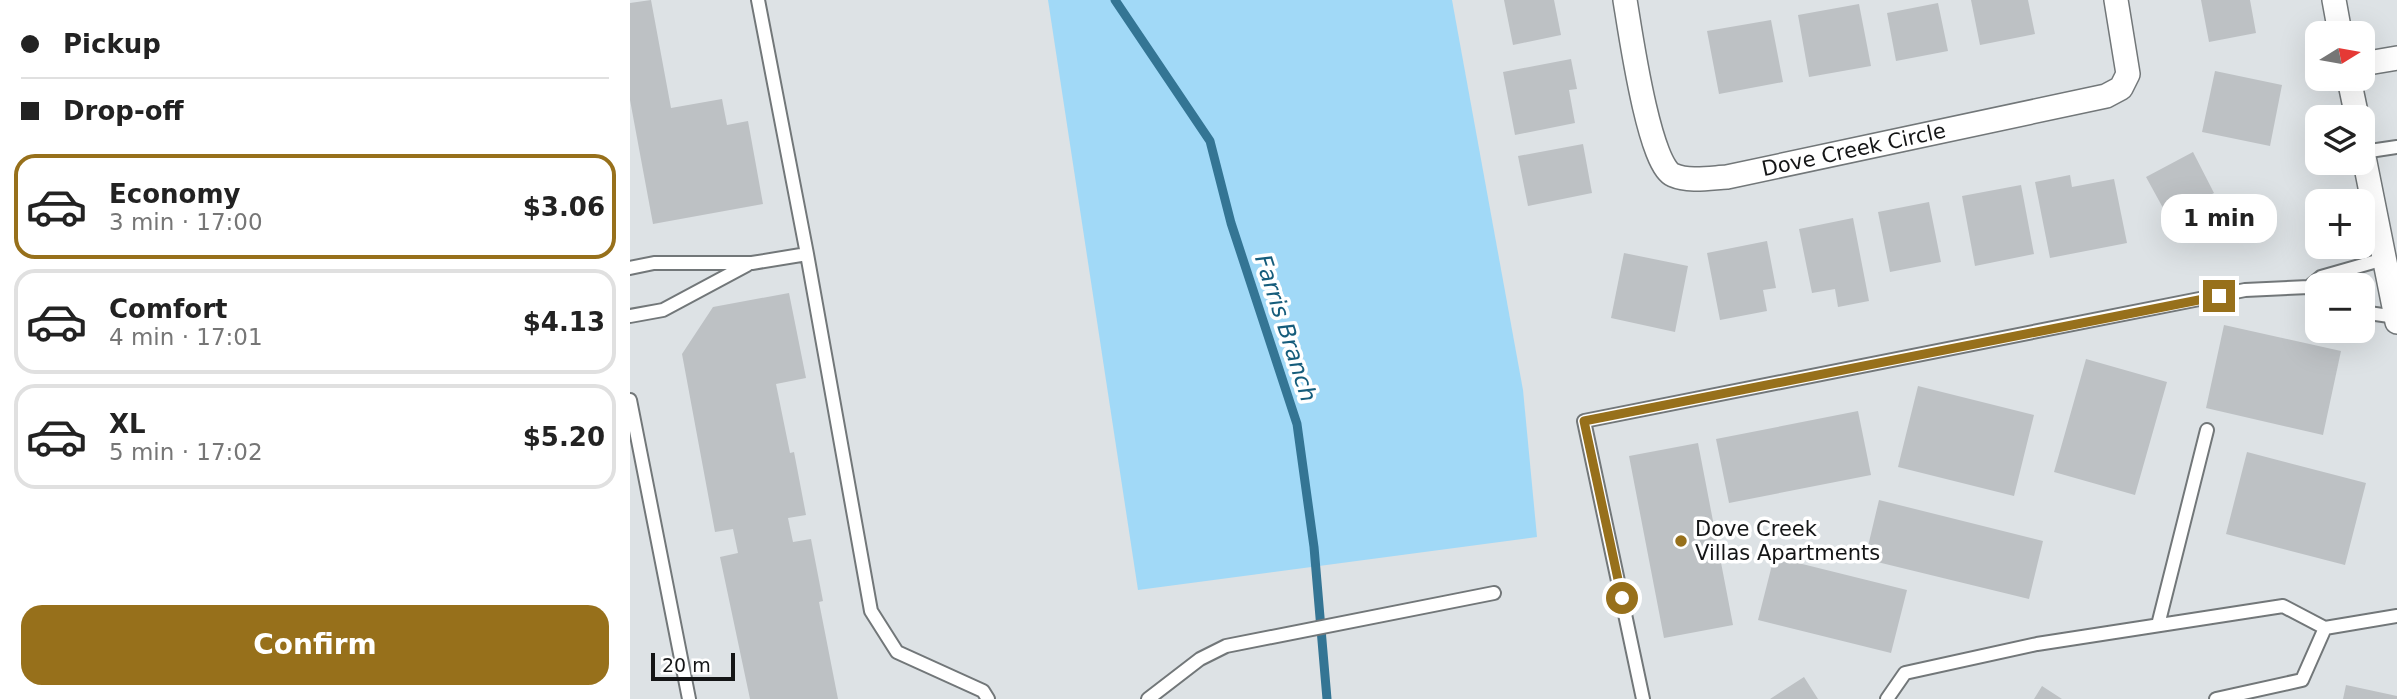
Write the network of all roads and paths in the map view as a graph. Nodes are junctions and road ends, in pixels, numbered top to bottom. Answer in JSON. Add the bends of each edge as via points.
{"nodes":[{"id":1,"x":758,"y":0,"type":"edge"},
{"id":2,"x":1625,"y":0,"type":"edge"},
{"id":3,"x":2116,"y":0,"type":"edge"},
{"id":4,"x":2334,"y":0,"type":"edge"},
{"id":5,"x":2338,"y":21,"type":"edge"},
{"id":6,"x":2397,"y":58,"type":"edge"},
{"id":7,"x":2375,"y":62,"type":"edge"},
{"id":8,"x":2397,"y":147,"type":"edge"},
{"id":9,"x":2375,"y":148,"type":"edge"},
{"id":10,"x":2368,"y":175,"type":"edge"},
{"id":11,"x":807,"y":254,"type":"junction"},
{"id":12,"x":2384,"y":259,"type":"junction"},
{"id":13,"x":752,"y":263,"type":"junction"},
{"id":14,"x":630,"y":268,"type":"edge"},
{"id":15,"x":2335,"y":273,"type":"edge"},
{"id":16,"x":2305,"y":291,"type":"edge"},
{"id":17,"x":2375,"y":315,"type":"edge"},
{"id":18,"x":630,"y":316,"type":"edge"},
{"id":19,"x":2397,"y":320,"type":"edge"},
{"id":20,"x":630,"y":400,"type":"edge"},
{"id":21,"x":2207,"y":430,"type":"dead end"},
{"id":22,"x":1494,"y":593,"type":"dead end"},
{"id":23,"x":2397,"y":616,"type":"edge"},
{"id":24,"x":2158,"y":625,"type":"junction"},
{"id":25,"x":2325,"y":628,"type":"junction"},
{"id":26,"x":689,"y":699,"type":"edge"},
{"id":27,"x":988,"y":699,"type":"edge"},
{"id":28,"x":1148,"y":699,"type":"edge"},
{"id":29,"x":1643,"y":699,"type":"edge"},
{"id":30,"x":1887,"y":699,"type":"edge"},
{"id":31,"x":2216,"y":699,"type":"edge"}],
"edges":[{"from":1,"to":11,"type":"lane"},
{"from":2,"to":3,"type":"street","name":"Dove Creek Circle","via":[[1650,132],[1661,163],[1672,175],[1697,179],[1727,177],[2106,96],[2122,89],[2128,74]]},
{"from":4,"to":5,"type":"street"},
{"from":6,"to":7,"type":"street"},
{"from":8,"to":9,"type":"lane"},
{"from":10,"to":12,"type":"street"},
{"from":11,"to":13,"type":"lane"},
{"from":11,"to":27,"type":"lane","via":[[872,611],[897,652],[983,691]]},
{"from":12,"to":15,"type":"lane"},
{"from":12,"to":19,"type":"street"},
{"from":13,"to":14,"type":"lane","via":[[654,263]]},
{"from":13,"to":18,"type":"lane","via":[[663,310]]},
{"from":16,"to":29,"type":"lane","via":[[2245,290],[1584,421]]},
{"from":17,"to":19,"type":"lane"},
{"from":20,"to":26,"type":"lane"},
{"from":21,"to":24,"type":"lane"},
{"from":22,"to":28,"type":"lane","via":[[1226,646],[1200,659]]},
{"from":23,"to":25,"type":"lane"},
{"from":24,"to":25,"type":"lane","via":[[2283,606]]},
{"from":24,"to":30,"type":"lane","via":[[2037,644],[1905,673]]},
{"from":25,"to":31,"type":"lane","via":[[2302,680]]}]}
